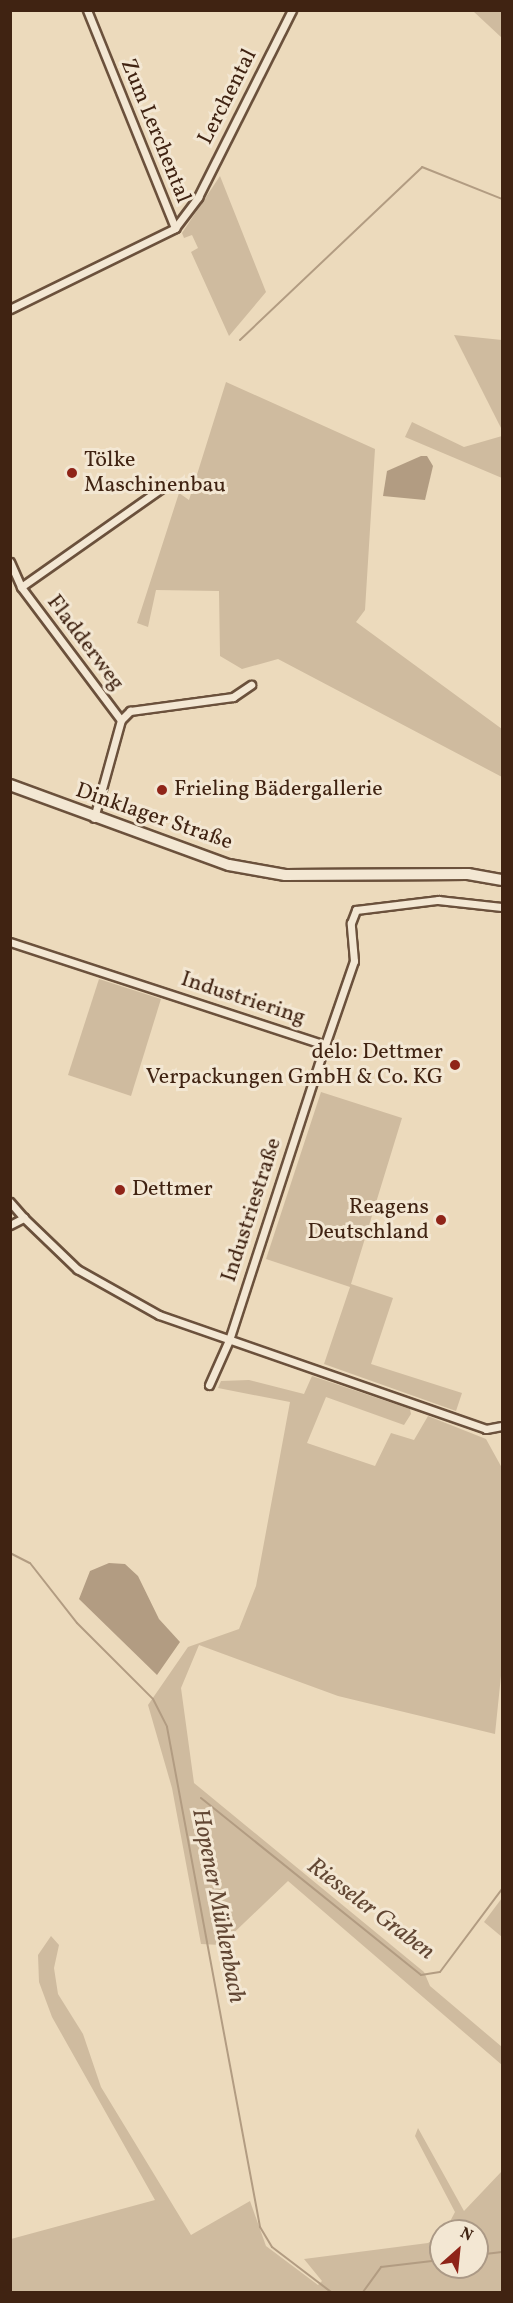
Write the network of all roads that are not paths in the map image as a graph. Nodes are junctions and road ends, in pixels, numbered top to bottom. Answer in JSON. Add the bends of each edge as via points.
{"nodes":[{"id":1,"x":87,"y":10,"type":"edge"},
{"id":2,"x":292,"y":10,"type":"edge"},
{"id":3,"x":175,"y":228,"type":"junction"},
{"id":4,"x":10,"y":309,"type":"edge"},
{"id":5,"x":166,"y":485,"type":"dead end"},
{"id":6,"x":10,"y":562,"type":"edge"},
{"id":7,"x":21,"y":587,"type":"junction"},
{"id":8,"x":251,"y":685,"type":"dead end"},
{"id":9,"x":121,"y":720,"type":"junction"},
{"id":10,"x":10,"y":785,"type":"edge"},
{"id":11,"x":94,"y":818,"type":"junction"},
{"id":12,"x":502,"y":880,"type":"edge"},
{"id":13,"x":502,"y":907,"type":"edge"},
{"id":14,"x":10,"y":942,"type":"edge"},
{"id":15,"x":325,"y":1045,"type":"junction"},
{"id":16,"x":10,"y":1202,"type":"edge"},
{"id":17,"x":24,"y":1218,"type":"junction"},
{"id":18,"x":10,"y":1224,"type":"edge"},
{"id":19,"x":229,"y":1340,"type":"junction"},
{"id":20,"x":209,"y":1385,"type":"dead end"},
{"id":21,"x":501,"y":1427,"type":"edge"}],
"edges":[{"from":1,"to":3,"type":"street","name":"Zum Lerchental"},
{"from":2,"to":3,"type":"street","name":"Lerchental","via":[[198,197]]},
{"from":3,"to":4,"type":"street","name":"Zum Lerchental"},
{"from":5,"to":7,"type":"street","name":"Fladderweg"},
{"from":6,"to":7,"type":"street","name":"Fladderweg"},
{"from":7,"to":9,"type":"street","name":"Fladderweg"},
{"from":8,"to":9,"type":"street","name":"Fladderweg","via":[[233,697],[130,711]]},
{"from":9,"to":11,"type":"street","name":"Fladderweg"},
{"from":10,"to":11,"type":"main road","name":"Dinklager Straße"},
{"from":11,"to":12,"type":"main road","name":"Dinklager Straße","via":[[186,853],[285,875],[468,874]]},
{"from":13,"to":15,"type":"street","name":"Industriering","via":[[438,900],[356,910],[351,923],[354,961]]},
{"from":14,"to":15,"type":"street","name":"Industriering"},
{"from":15,"to":19,"type":"street","name":"Industriestraße"},
{"from":16,"to":17,"type":"street"},
{"from":17,"to":18,"type":"street"},
{"from":17,"to":19,"type":"street","via":[[99,1285],[140,1308]]},
{"from":19,"to":20,"type":"street","name":"Industriestraße"},
{"from":19,"to":21,"type":"street","via":[[486,1429]]}]}
